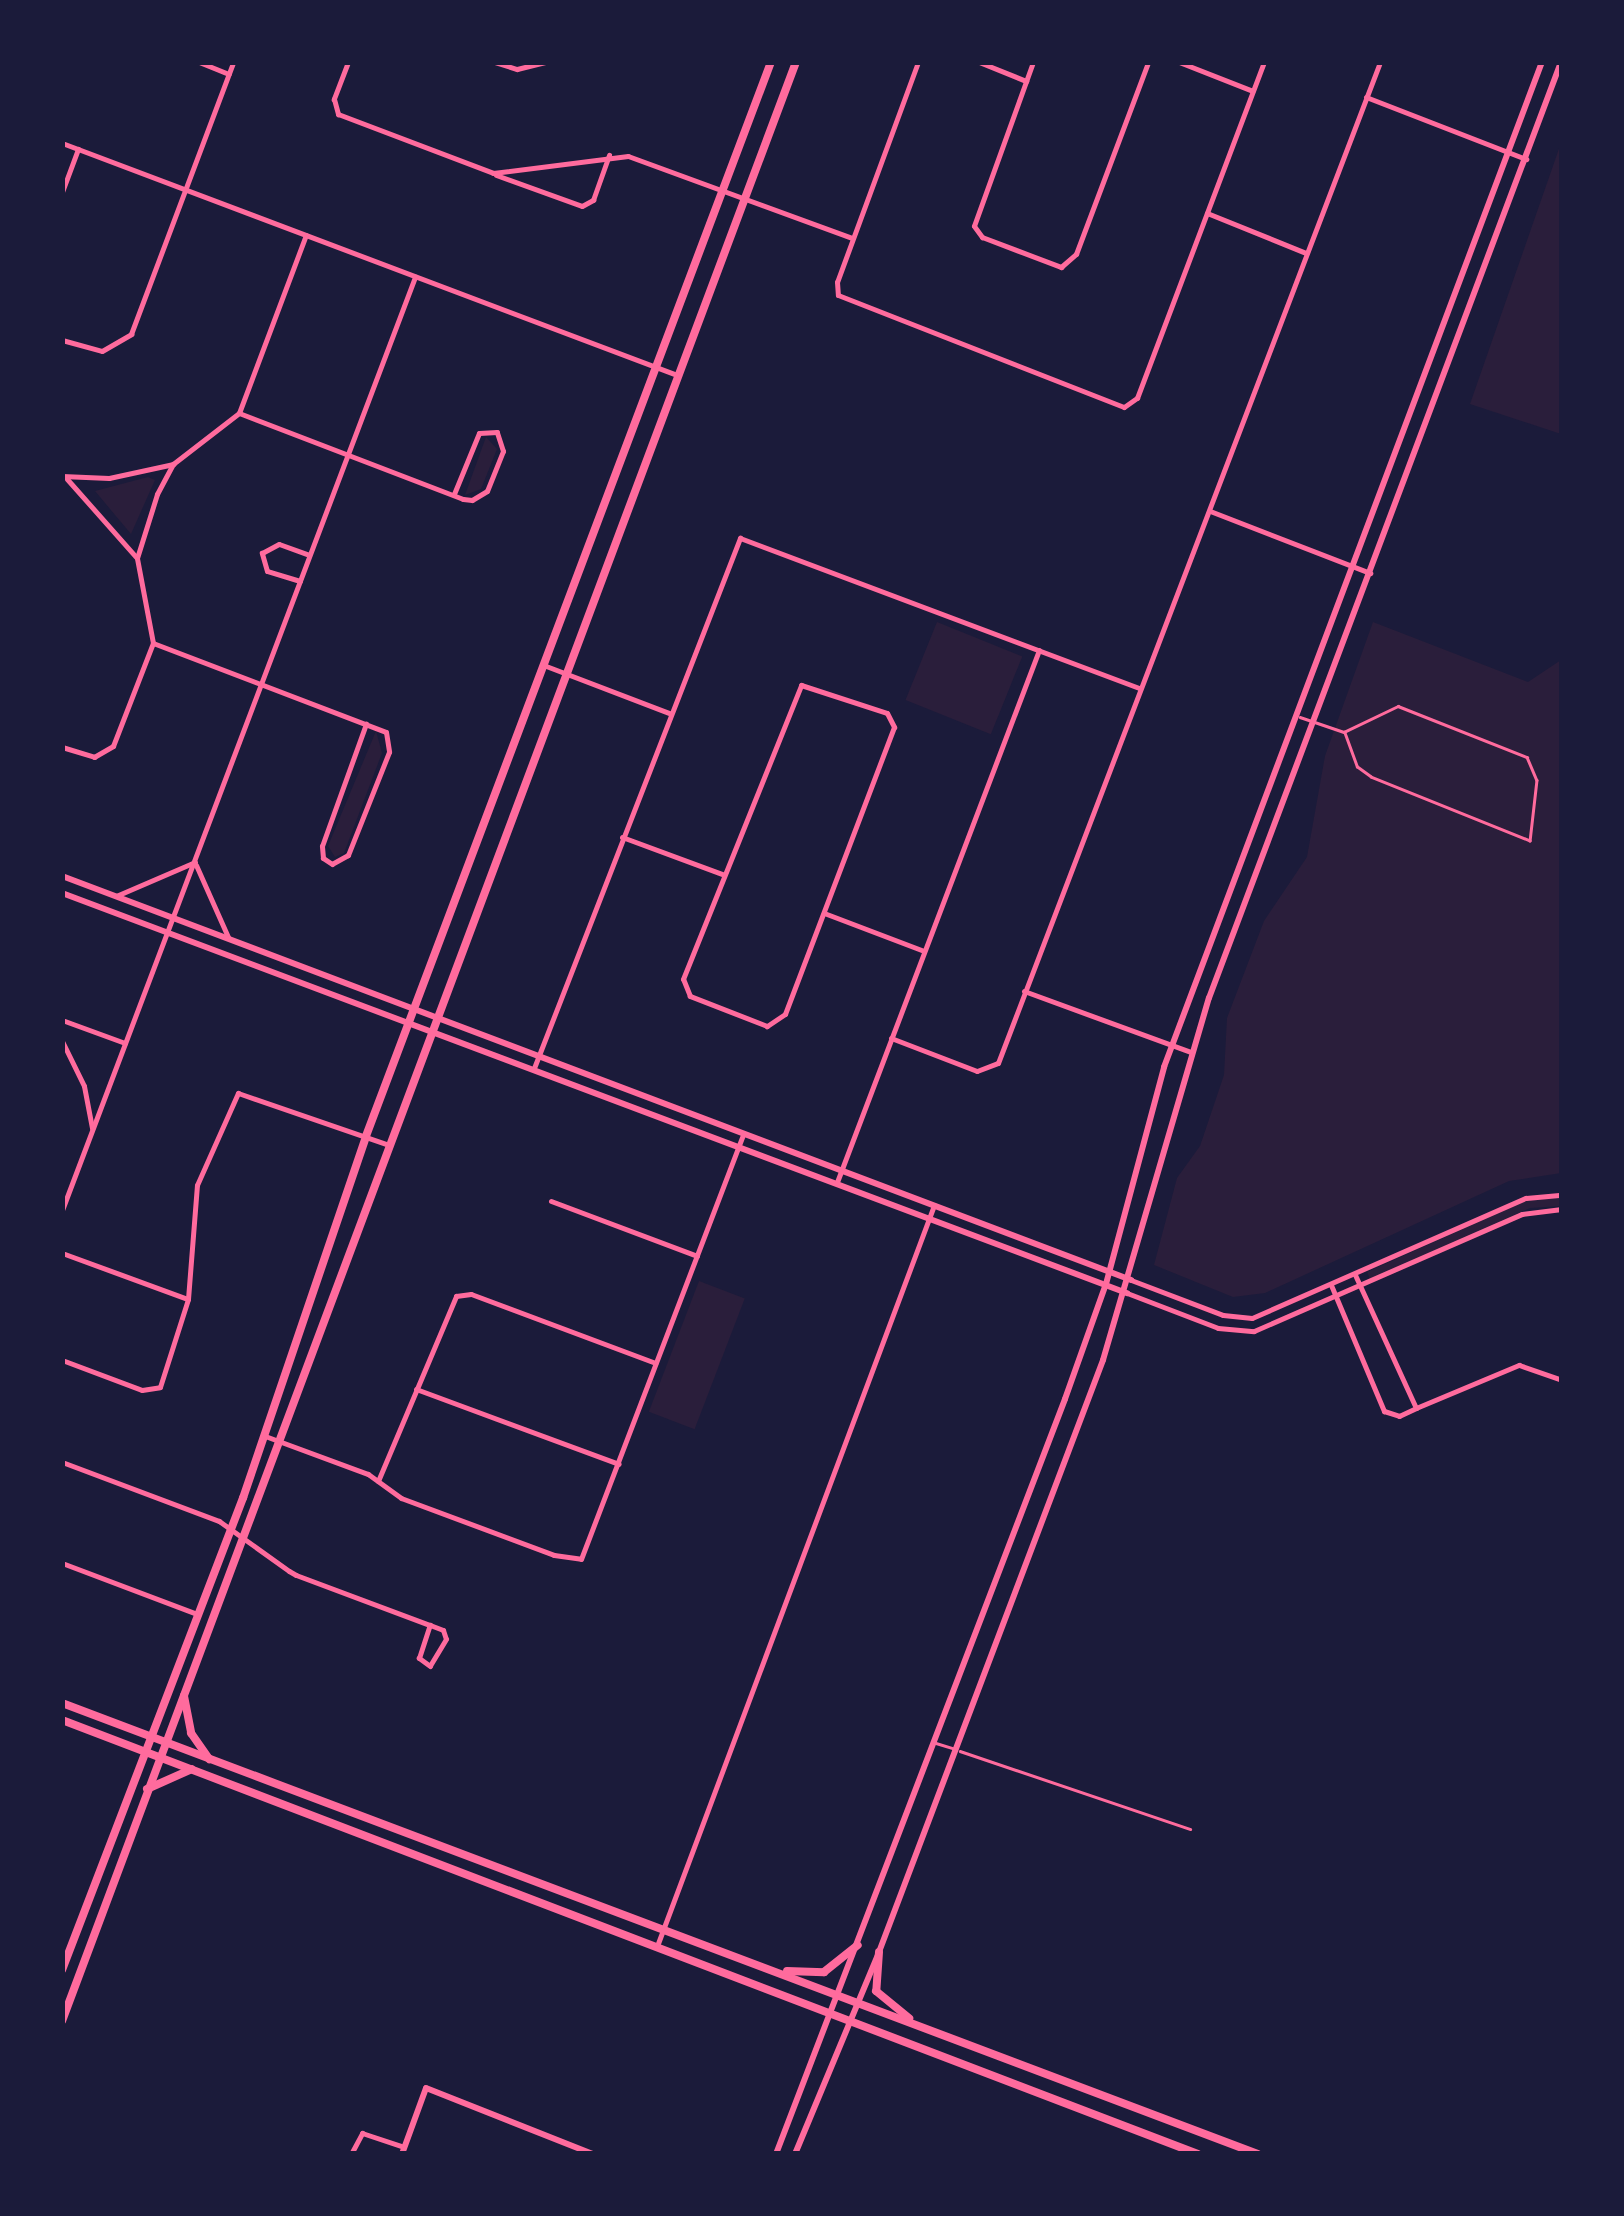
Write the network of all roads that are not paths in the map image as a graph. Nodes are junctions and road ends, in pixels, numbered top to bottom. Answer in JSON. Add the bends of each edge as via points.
{"nodes":[{"id":1,"x":198,"y":62,"type":"edge"},
{"id":2,"x":233,"y":62,"type":"edge"},
{"id":3,"x":348,"y":62,"type":"edge"},
{"id":4,"x":495,"y":62,"type":"edge"},
{"id":5,"x":546,"y":62,"type":"edge"},
{"id":6,"x":771,"y":62,"type":"edge"},
{"id":7,"x":796,"y":62,"type":"edge"},
{"id":8,"x":918,"y":62,"type":"edge"},
{"id":9,"x":979,"y":62,"type":"edge"},
{"id":10,"x":1033,"y":62,"type":"edge"},
{"id":11,"x":1148,"y":62,"type":"edge"},
{"id":12,"x":1179,"y":62,"type":"edge"},
{"id":13,"x":1264,"y":62,"type":"edge"},
{"id":14,"x":1380,"y":62,"type":"edge"},
{"id":15,"x":1542,"y":62,"type":"edge"},
{"id":16,"x":1562,"y":62,"type":"edge"},
{"id":17,"x":229,"y":74,"type":"junction"},
{"id":18,"x":1026,"y":81,"type":"junction"},
{"id":19,"x":1253,"y":91,"type":"junction"},
{"id":20,"x":1366,"y":97,"type":"junction"},
{"id":21,"x":62,"y":143,"type":"edge"},
{"id":22,"x":78,"y":149,"type":"junction"},
{"id":23,"x":1510,"y":153,"type":"junction"},
{"id":24,"x":609,"y":155,"type":"junction"},
{"id":25,"x":1528,"y":160,"type":"junction"},
{"id":26,"x":493,"y":174,"type":"junction"},
{"id":27,"x":188,"y":190,"type":"junction"},
{"id":28,"x":724,"y":191,"type":"junction"},
{"id":29,"x":62,"y":192,"type":"edge"},
{"id":30,"x":747,"y":199,"type":"junction"},
{"id":31,"x":1207,"y":213,"type":"junction"},
{"id":32,"x":306,"y":235,"type":"junction"},
{"id":33,"x":853,"y":238,"type":"junction"},
{"id":34,"x":1306,"y":253,"type":"junction"},
{"id":35,"x":415,"y":277,"type":"junction"},
{"id":36,"x":62,"y":340,"type":"edge"},
{"id":37,"x":660,"y":368,"type":"junction"},
{"id":38,"x":680,"y":377,"type":"junction"},
{"id":39,"x":239,"y":413,"type":"junction"},
{"id":40,"x":349,"y":452,"type":"junction"},
{"id":41,"x":173,"y":464,"type":"junction"},
{"id":42,"x":64,"y":477,"type":"edge"},
{"id":43,"x":454,"y":494,"type":"junction"},
{"id":44,"x":1210,"y":511,"type":"junction"},
{"id":45,"x":310,"y":556,"type":"junction"},
{"id":46,"x":136,"y":558,"type":"junction"},
{"id":47,"x":1354,"y":566,"type":"junction"},
{"id":48,"x":1370,"y":573,"type":"junction"},
{"id":49,"x":300,"y":582,"type":"junction"},
{"id":50,"x":154,"y":643,"type":"junction"},
{"id":51,"x":1039,"y":650,"type":"junction"},
{"id":52,"x":546,"y":666,"type":"junction"},
{"id":53,"x":567,"y":674,"type":"junction"},
{"id":54,"x":261,"y":685,"type":"junction"},
{"id":55,"x":1140,"y":688,"type":"junction"},
{"id":56,"x":669,"y":713,"type":"junction"},
{"id":57,"x":1296,"y":716,"type":"junction"},
{"id":58,"x":1314,"y":722,"type":"junction"},
{"id":59,"x":366,"y":724,"type":"junction"},
{"id":60,"x":1344,"y":732,"type":"junction"},
{"id":61,"x":62,"y":747,"type":"edge"},
{"id":62,"x":622,"y":836,"type":"junction"},
{"id":63,"x":195,"y":862,"type":"junction"},
{"id":64,"x":722,"y":874,"type":"junction"},
{"id":65,"x":62,"y":876,"type":"edge"},
{"id":66,"x":62,"y":893,"type":"edge"},
{"id":67,"x":116,"y":896,"type":"junction"},
{"id":68,"x":824,"y":913,"type":"junction"},
{"id":69,"x":174,"y":918,"type":"junction"},
{"id":70,"x":168,"y":934,"type":"junction"},
{"id":71,"x":228,"y":938,"type":"junction"},
{"id":72,"x":924,"y":951,"type":"junction"},
{"id":73,"x":1024,"y":990,"type":"junction"},
{"id":74,"x":416,"y":1010,"type":"junction"},
{"id":75,"x":436,"y":1018,"type":"junction"},
{"id":76,"x":62,"y":1020,"type":"edge"},
{"id":77,"x":410,"y":1022,"type":"junction"},
{"id":78,"x":432,"y":1029,"type":"junction"},
{"id":79,"x":891,"y":1038,"type":"junction"},
{"id":80,"x":62,"y":1042,"type":"edge"},
{"id":81,"x":125,"y":1044,"type":"junction"},
{"id":82,"x":1172,"y":1045,"type":"junction"},
{"id":83,"x":1191,"y":1052,"type":"junction"},
{"id":84,"x":539,"y":1056,"type":"junction"},
{"id":85,"x":534,"y":1068,"type":"junction"},
{"id":86,"x":92,"y":1130,"type":"junction"},
{"id":87,"x":743,"y":1134,"type":"junction"},
{"id":88,"x":366,"y":1136,"type":"junction"},
{"id":89,"x":386,"y":1144,"type":"junction"},
{"id":90,"x":739,"y":1145,"type":"junction"},
{"id":91,"x":841,"y":1170,"type":"junction"},
{"id":92,"x":837,"y":1182,"type":"junction"},
{"id":93,"x":1562,"y":1195,"type":"edge"},
{"id":94,"x":551,"y":1201,"type":"dead end"},
{"id":95,"x":934,"y":1205,"type":"junction"},
{"id":96,"x":1562,"y":1209,"type":"edge"},
{"id":97,"x":62,"y":1210,"type":"edge"},
{"id":98,"x":930,"y":1217,"type":"junction"},
{"id":99,"x":62,"y":1253,"type":"edge"},
{"id":100,"x":697,"y":1256,"type":"junction"},
{"id":101,"x":1110,"y":1272,"type":"junction"},
{"id":102,"x":1354,"y":1274,"type":"junction"},
{"id":103,"x":1131,"y":1280,"type":"junction"},
{"id":104,"x":1106,"y":1284,"type":"junction"},
{"id":105,"x":1332,"y":1285,"type":"junction"},
{"id":106,"x":1360,"y":1287,"type":"junction"},
{"id":107,"x":1127,"y":1293,"type":"junction"},
{"id":108,"x":1337,"y":1297,"type":"junction"},
{"id":109,"x":188,"y":1299,"type":"junction"},
{"id":110,"x":62,"y":1360,"type":"edge"},
{"id":111,"x":656,"y":1363,"type":"junction"},
{"id":112,"x":1562,"y":1380,"type":"edge"},
{"id":113,"x":415,"y":1389,"type":"junction"},
{"id":114,"x":1416,"y":1408,"type":"junction"},
{"id":115,"x":264,"y":1436,"type":"junction"},
{"id":116,"x":279,"y":1441,"type":"junction"},
{"id":117,"x":62,"y":1462,"type":"edge"},
{"id":118,"x":619,"y":1464,"type":"junction"},
{"id":119,"x":378,"y":1481,"type":"junction"},
{"id":120,"x":231,"y":1529,"type":"junction"},
{"id":121,"x":244,"y":1538,"type":"junction"},
{"id":122,"x":62,"y":1563,"type":"edge"},
{"id":123,"x":198,"y":1614,"type":"junction"},
{"id":124,"x":430,"y":1625,"type":"junction"},
{"id":125,"x":184,"y":1696,"type":"junction"},
{"id":126,"x":62,"y":1704,"type":"edge"},
{"id":127,"x":62,"y":1720,"type":"edge"},
{"id":128,"x":149,"y":1736,"type":"junction"},
{"id":129,"x":165,"y":1742,"type":"junction"},
{"id":130,"x":934,"y":1742,"type":"junction"},
{"id":131,"x":956,"y":1750,"type":"junction"},
{"id":132,"x":144,"y":1752,"type":"junction"},
{"id":133,"x":160,"y":1757,"type":"junction"},
{"id":134,"x":209,"y":1759,"type":"junction"},
{"id":135,"x":192,"y":1770,"type":"junction"},
{"id":136,"x":147,"y":1790,"type":"junction"},
{"id":137,"x":1190,"y":1829,"type":"dead end"},
{"id":138,"x":664,"y":1928,"type":"junction"},
{"id":139,"x":858,"y":1945,"type":"junction"},
{"id":140,"x":658,"y":1946,"type":"junction"},
{"id":141,"x":879,"y":1952,"type":"junction"},
{"id":142,"x":63,"y":1966,"type":"edge"},
{"id":143,"x":768,"y":1968,"type":"junction"},
{"id":144,"x":81,"y":1970,"type":"junction"},
{"id":145,"x":838,"y":1996,"type":"junction"},
{"id":146,"x":855,"y":2002,"type":"junction"},
{"id":147,"x":830,"y":2014,"type":"junction"},
{"id":148,"x":846,"y":2020,"type":"junction"},
{"id":149,"x":62,"y":2022,"type":"edge"},
{"id":150,"x":925,"y":2028,"type":"junction"},
{"id":151,"x":1167,"y":2119,"type":"junction"},
{"id":152,"x":1159,"y":2139,"type":"junction"},
{"id":153,"x":403,"y":2150,"type":"edge"},
{"id":154,"x":351,"y":2154,"type":"edge"},
{"id":155,"x":593,"y":2154,"type":"edge"},
{"id":156,"x":776,"y":2154,"type":"edge"},
{"id":157,"x":794,"y":2154,"type":"edge"},
{"id":158,"x":1198,"y":2154,"type":"edge"},
{"id":159,"x":1258,"y":2154,"type":"edge"}],
"edges":[{"from":1,"to":17,"type":"street"},
{"from":2,"to":17,"type":"street"},
{"from":3,"to":26,"type":"street","via":[[335,110]]},
{"from":4,"to":5,"type":"street","via":[[518,68]]},
{"from":6,"to":28,"type":"main road"},
{"from":7,"to":30,"type":"main road"},
{"from":8,"to":33,"type":"street"},
{"from":9,"to":18,"type":"street"},
{"from":10,"to":18,"type":"street"},
{"from":11,"to":18,"type":"street","via":[[1073,260],[1055,266],[975,231]]},
{"from":12,"to":19,"type":"street"},
{"from":13,"to":19,"type":"street"},
{"from":14,"to":20,"type":"street"},
{"from":15,"to":23,"type":"street"},
{"from":16,"to":25,"type":"street"},
{"from":17,"to":27,"type":"street"},
{"from":19,"to":31,"type":"street"},
{"from":20,"to":23,"type":"street"},
{"from":20,"to":34,"type":"street"},
{"from":21,"to":22,"type":"street"},
{"from":22,"to":27,"type":"street"},
{"from":22,"to":29,"type":"street"},
{"from":23,"to":25,"type":"street"},
{"from":23,"to":47,"type":"street"},
{"from":24,"to":26,"type":"street"},
{"from":24,"to":26,"type":"street","via":[[587,205]]},
{"from":24,"to":28,"type":"street"},
{"from":25,"to":48,"type":"street"},
{"from":27,"to":32,"type":"street"},
{"from":27,"to":36,"type":"street","via":[[132,334],[114,348],[92,350]]},
{"from":28,"to":30,"type":"street"},
{"from":28,"to":37,"type":"main road"},
{"from":30,"to":33,"type":"street"},
{"from":30,"to":38,"type":"main road"},
{"from":31,"to":33,"type":"street","via":[[1130,406],[838,295]]},
{"from":31,"to":34,"type":"street"},
{"from":32,"to":35,"type":"street"},
{"from":32,"to":39,"type":"street"},
{"from":34,"to":44,"type":"street"},
{"from":35,"to":37,"type":"street"},
{"from":35,"to":40,"type":"street"},
{"from":37,"to":38,"type":"street"},
{"from":37,"to":52,"type":"main road"},
{"from":38,"to":53,"type":"main road"},
{"from":39,"to":40,"type":"street"},
{"from":39,"to":41,"type":"street"},
{"from":40,"to":43,"type":"street"},
{"from":40,"to":45,"type":"street"},
{"from":41,"to":42,"type":"street","via":[[109,478]]},
{"from":41,"to":46,"type":"street"},
{"from":42,"to":46,"type":"street","via":[[116,527]]},
{"from":43,"to":43,"type":"street","via":[[472,500],[487,490],[502,450],[497,432],[476,438]]},
{"from":44,"to":47,"type":"street"},
{"from":44,"to":55,"type":"street"},
{"from":45,"to":49,"type":"street"},
{"from":45,"to":49,"type":"street","via":[[279,544],[262,554],[268,571]]},
{"from":46,"to":50,"type":"street"},
{"from":47,"to":48,"type":"street"},
{"from":47,"to":57,"type":"street"},
{"from":48,"to":58,"type":"street"},
{"from":49,"to":54,"type":"street"},
{"from":50,"to":54,"type":"street"},
{"from":50,"to":61,"type":"street","via":[[113,746],[102,755]]},
{"from":51,"to":55,"type":"street"},
{"from":51,"to":56,"type":"street","via":[[746,537],[733,548]]},
{"from":51,"to":72,"type":"street"},
{"from":52,"to":53,"type":"street"},
{"from":52,"to":74,"type":"main road"},
{"from":53,"to":56,"type":"street"},
{"from":53,"to":75,"type":"main road"},
{"from":54,"to":59,"type":"street"},
{"from":54,"to":63,"type":"street"},
{"from":55,"to":73,"type":"street"},
{"from":56,"to":62,"type":"street"},
{"from":57,"to":58,"type":"lane"},
{"from":57,"to":82,"type":"street"},
{"from":58,"to":60,"type":"lane"},
{"from":58,"to":83,"type":"street"},
{"from":59,"to":59,"type":"street","via":[[322,846],[332,864],[348,855],[389,752],[386,732]]},
{"from":60,"to":60,"type":"lane","via":[[1357,768],[1372,777],[1530,841],[1537,780],[1527,757],[1398,706]]},
{"from":62,"to":64,"type":"street"},
{"from":62,"to":84,"type":"street"},
{"from":63,"to":67,"type":"street"},
{"from":63,"to":69,"type":"street"},
{"from":63,"to":71,"type":"street"},
{"from":64,"to":68,"type":"street","via":[[684,989],[775,1026]]},
{"from":64,"to":68,"type":"street","via":[[801,685],[887,713],[894,722]]},
{"from":65,"to":67,"type":"street"},
{"from":66,"to":70,"type":"street"},
{"from":67,"to":69,"type":"street"},
{"from":68,"to":72,"type":"street"},
{"from":69,"to":70,"type":"street"},
{"from":69,"to":71,"type":"street"},
{"from":70,"to":77,"type":"street"},
{"from":70,"to":81,"type":"street"},
{"from":71,"to":74,"type":"street"},
{"from":72,"to":79,"type":"street"},
{"from":73,"to":79,"type":"street","via":[[990,1070]]},
{"from":73,"to":82,"type":"street"},
{"from":74,"to":75,"type":"street"},
{"from":74,"to":77,"type":"main road"},
{"from":75,"to":78,"type":"main road"},
{"from":75,"to":84,"type":"street"},
{"from":76,"to":81,"type":"street"},
{"from":77,"to":78,"type":"street"},
{"from":77,"to":88,"type":"main road"},
{"from":78,"to":85,"type":"street"},
{"from":78,"to":89,"type":"main road"},
{"from":79,"to":91,"type":"street"},
{"from":80,"to":86,"type":"street","via":[[84,1086]]},
{"from":81,"to":86,"type":"street"},
{"from":82,"to":83,"type":"street"},
{"from":82,"to":101,"type":"street"},
{"from":83,"to":103,"type":"street"},
{"from":84,"to":85,"type":"street"},
{"from":84,"to":87,"type":"street"},
{"from":85,"to":90,"type":"street"},
{"from":86,"to":97,"type":"street"},
{"from":87,"to":90,"type":"street"},
{"from":87,"to":91,"type":"street"},
{"from":88,"to":89,"type":"street"},
{"from":88,"to":109,"type":"street","via":[[254,1094],[232,1098],[194,1198]]},
{"from":88,"to":115,"type":"main road"},
{"from":89,"to":116,"type":"main road"},
{"from":90,"to":92,"type":"street"},
{"from":90,"to":100,"type":"street"},
{"from":91,"to":92,"type":"street"},
{"from":91,"to":95,"type":"street"},
{"from":92,"to":98,"type":"street"},
{"from":93,"to":102,"type":"street","via":[[1526,1198]]},
{"from":94,"to":100,"type":"street"},
{"from":95,"to":98,"type":"street"},
{"from":95,"to":101,"type":"street"},
{"from":96,"to":106,"type":"street","via":[[1522,1214]]},
{"from":98,"to":104,"type":"street"},
{"from":98,"to":138,"type":"street"},
{"from":99,"to":109,"type":"street"},
{"from":100,"to":111,"type":"street"},
{"from":101,"to":103,"type":"street"},
{"from":101,"to":104,"type":"street"},
{"from":102,"to":105,"type":"street"},
{"from":102,"to":106,"type":"street"},
{"from":103,"to":105,"type":"street","via":[[1240,1319]]},
{"from":103,"to":107,"type":"street"},
{"from":104,"to":107,"type":"street"},
{"from":104,"to":130,"type":"street"},
{"from":105,"to":108,"type":"street"},
{"from":106,"to":108,"type":"street"},
{"from":106,"to":114,"type":"street"},
{"from":107,"to":108,"type":"street","via":[[1242,1332]]},
{"from":107,"to":131,"type":"street"},
{"from":108,"to":114,"type":"street","via":[[1384,1411],[1399,1416]]},
{"from":109,"to":110,"type":"street","via":[[155,1390]]},
{"from":111,"to":113,"type":"street","via":[[464,1293],[448,1304]]},
{"from":111,"to":118,"type":"street"},
{"from":112,"to":114,"type":"street","via":[[1520,1365]]},
{"from":113,"to":118,"type":"street"},
{"from":113,"to":119,"type":"street"},
{"from":115,"to":116,"type":"street"},
{"from":115,"to":120,"type":"main road"},
{"from":116,"to":119,"type":"street"},
{"from":116,"to":121,"type":"main road"},
{"from":117,"to":120,"type":"street"},
{"from":118,"to":119,"type":"street","via":[[578,1560],[401,1498]]},
{"from":120,"to":121,"type":"street"},
{"from":120,"to":123,"type":"main road"},
{"from":121,"to":124,"type":"street","via":[[293,1573]]},
{"from":121,"to":125,"type":"main road"},
{"from":122,"to":123,"type":"street"},
{"from":123,"to":128,"type":"main road"},
{"from":124,"to":124,"type":"street","via":[[419,1658],[430,1666],[447,1636]]},
{"from":125,"to":129,"type":"main road"},
{"from":125,"to":134,"type":"main road","via":[[191,1733]]},
{"from":126,"to":128,"type":"main road"},
{"from":127,"to":132,"type":"main road"},
{"from":128,"to":129,"type":"main road"},
{"from":128,"to":132,"type":"main road"},
{"from":129,"to":133,"type":"main road"},
{"from":129,"to":134,"type":"main road"},
{"from":130,"to":131,"type":"lane"},
{"from":130,"to":139,"type":"street"},
{"from":131,"to":137,"type":"lane"},
{"from":131,"to":141,"type":"street"},
{"from":132,"to":133,"type":"main road"},
{"from":132,"to":142,"type":"main road"},
{"from":133,"to":135,"type":"main road"},
{"from":133,"to":136,"type":"main road"},
{"from":134,"to":138,"type":"main road"},
{"from":135,"to":136,"type":"main road"},
{"from":135,"to":140,"type":"main road"},
{"from":136,"to":144,"type":"main road"},
{"from":138,"to":140,"type":"street"},
{"from":138,"to":143,"type":"main road"},
{"from":139,"to":143,"type":"main road","via":[[818,1974]]},
{"from":139,"to":145,"type":"street"},
{"from":140,"to":147,"type":"main road"},
{"from":141,"to":146,"type":"street"},
{"from":141,"to":150,"type":"main road","via":[[878,1994]]},
{"from":142,"to":144,"type":"street"},
{"from":143,"to":145,"type":"main road"},
{"from":144,"to":149,"type":"main road"},
{"from":145,"to":146,"type":"main road"},
{"from":145,"to":147,"type":"street"},
{"from":146,"to":148,"type":"street"},
{"from":146,"to":150,"type":"main road"},
{"from":147,"to":148,"type":"main road"},
{"from":147,"to":156,"type":"street"},
{"from":148,"to":152,"type":"main road"},
{"from":148,"to":157,"type":"street"},
{"from":150,"to":151,"type":"main road"},
{"from":151,"to":152,"type":"main road"},
{"from":151,"to":159,"type":"main road"},
{"from":152,"to":158,"type":"main road"},
{"from":153,"to":154,"type":"street","via":[[362,2133]]},
{"from":153,"to":155,"type":"street","via":[[426,2088]]}]}
